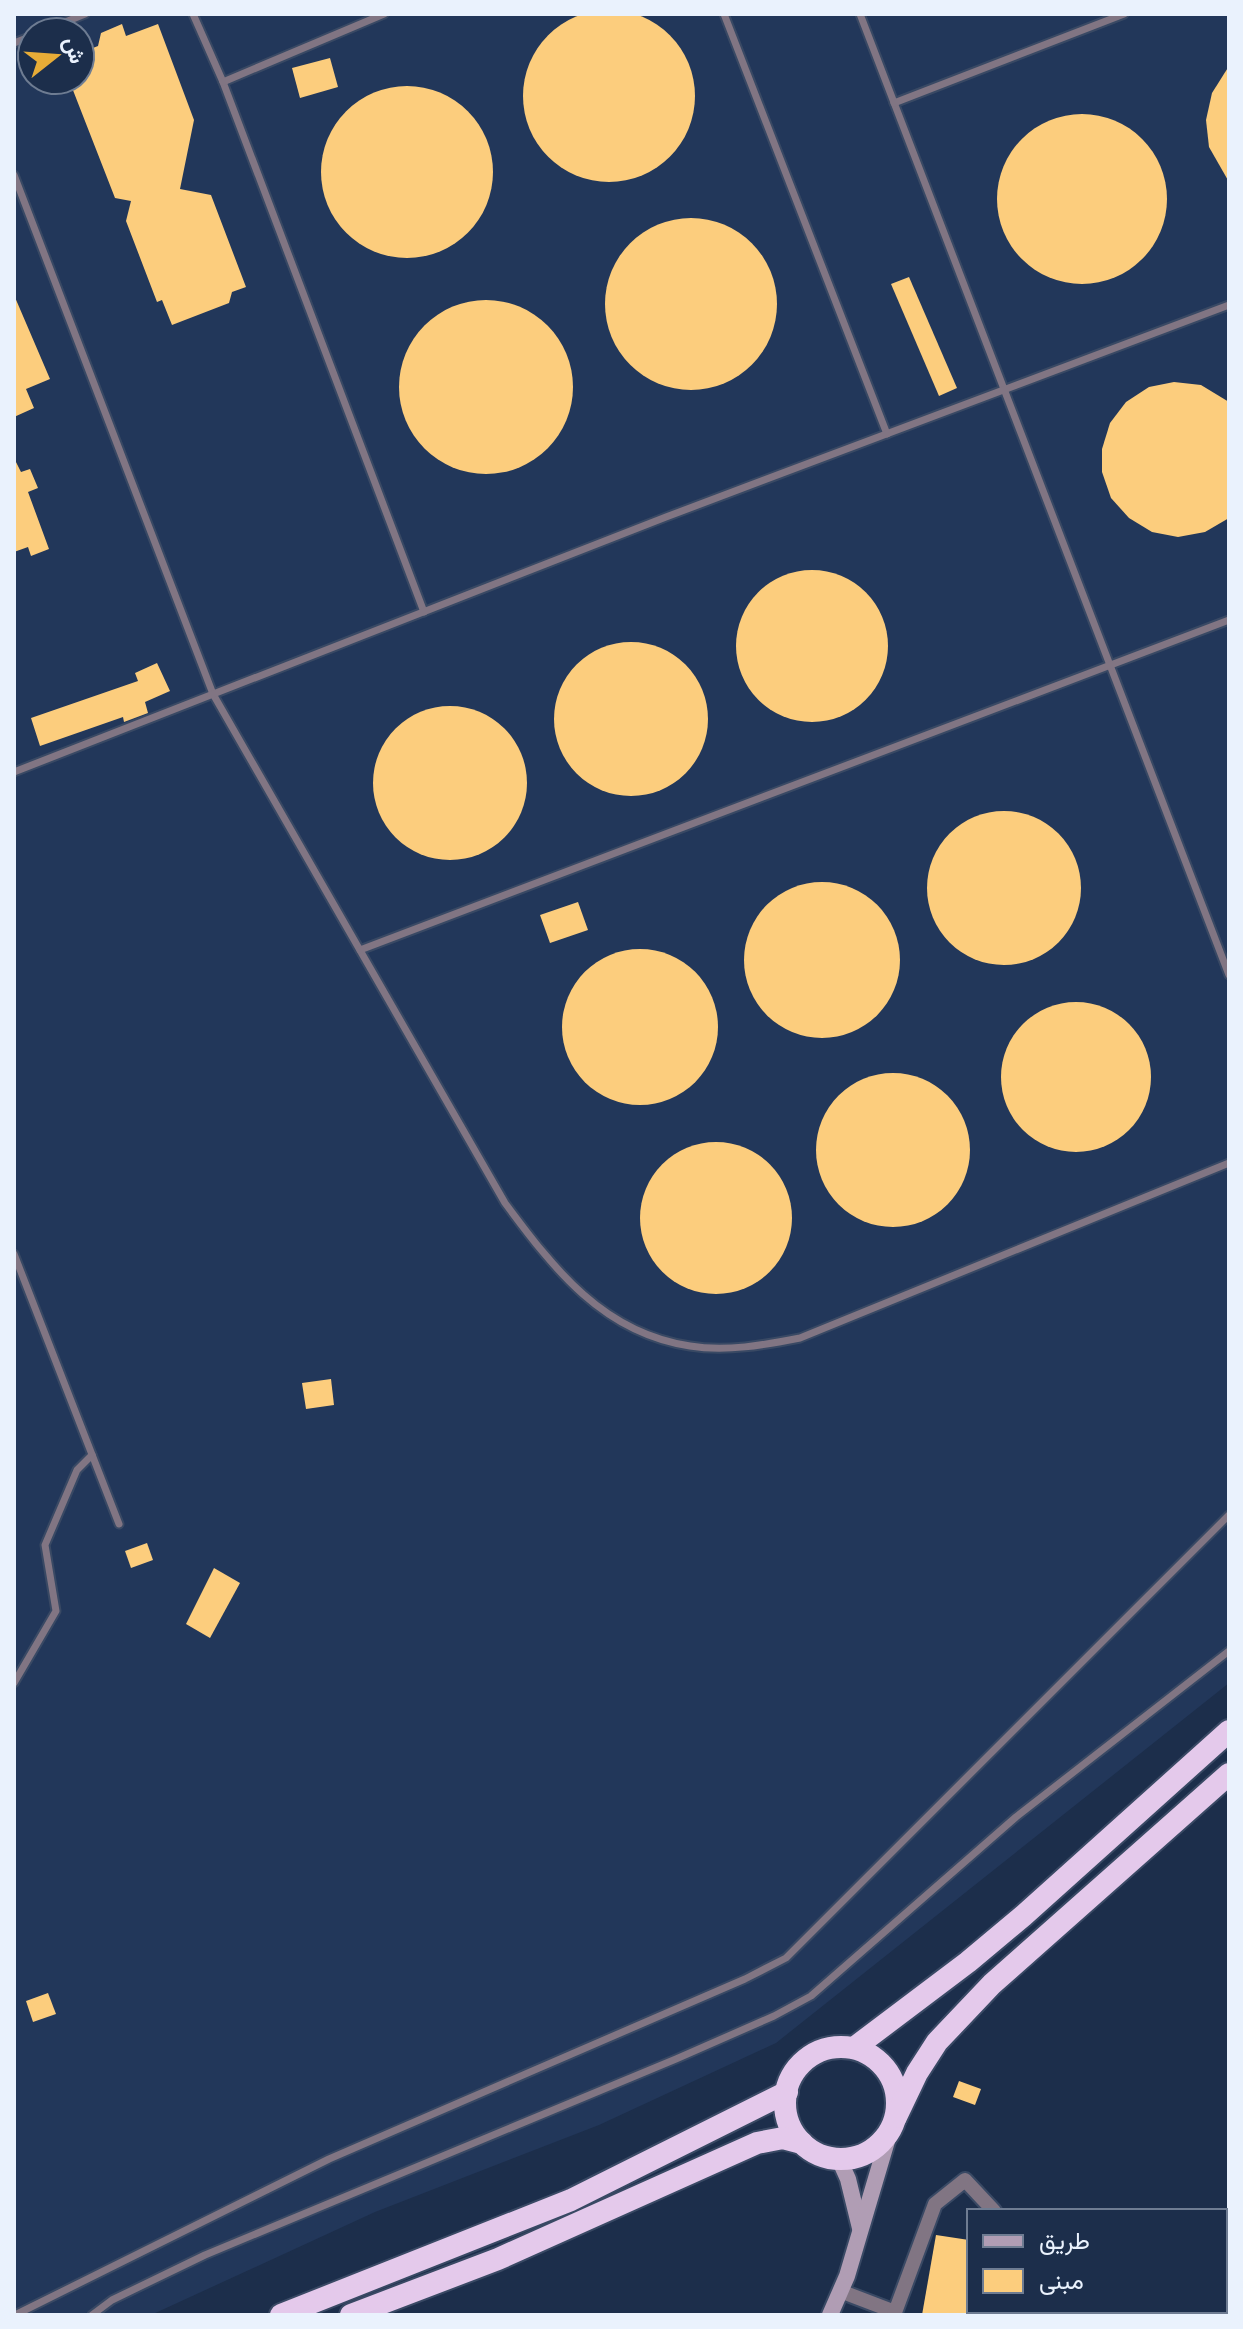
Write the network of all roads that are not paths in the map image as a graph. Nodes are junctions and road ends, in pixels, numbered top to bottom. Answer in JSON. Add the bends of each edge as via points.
{"nodes":[{"id":1,"x":193,"y":14,"type":"edge"},
{"id":2,"x":384,"y":14,"type":"edge"},
{"id":3,"x":724,"y":14,"type":"edge"},
{"id":4,"x":860,"y":14,"type":"edge"},
{"id":5,"x":1124,"y":14,"type":"edge"},
{"id":6,"x":223,"y":82,"type":"junction"},
{"id":7,"x":894,"y":103,"type":"junction"},
{"id":8,"x":14,"y":175,"type":"edge"},
{"id":9,"x":1229,"y":305,"type":"edge"},
{"id":10,"x":1004,"y":390,"type":"junction"},
{"id":11,"x":887,"y":434,"type":"junction"},
{"id":12,"x":424,"y":612,"type":"junction"},
{"id":13,"x":1229,"y":620,"type":"edge"},
{"id":14,"x":1110,"y":665,"type":"junction"},
{"id":15,"x":213,"y":694,"type":"junction"},
{"id":16,"x":14,"y":772,"type":"edge"},
{"id":17,"x":360,"y":950,"type":"junction"},
{"id":18,"x":1229,"y":975,"type":"edge"},
{"id":19,"x":1229,"y":1163,"type":"edge"},
{"id":20,"x":14,"y":1254,"type":"edge"},
{"id":21,"x":92,"y":1455,"type":"junction"},
{"id":22,"x":1229,"y":1515,"type":"edge"},
{"id":23,"x":119,"y":1524,"type":"dead end"},
{"id":24,"x":1229,"y":1651,"type":"edge"},
{"id":25,"x":14,"y":1683,"type":"edge"},
{"id":26,"x":1229,"y":1731,"type":"edge"},
{"id":27,"x":1229,"y":1774,"type":"edge"},
{"id":28,"x":854,"y":2048,"type":"junction"},
{"id":29,"x":787,"y":2092,"type":"junction"},
{"id":30,"x":893,"y":2124,"type":"junction"},
{"id":31,"x":802,"y":2143,"type":"junction"},
{"id":32,"x":839,"y":2159,"type":"junction"},
{"id":33,"x":992,"y":2209,"type":"edge"},
{"id":34,"x":860,"y":2230,"type":"junction"},
{"id":35,"x":840,"y":2291,"type":"junction"},
{"id":36,"x":895,"y":2313,"type":"edge"},
{"id":37,"x":15,"y":2315,"type":"edge"},
{"id":38,"x":92,"y":2315,"type":"edge"},
{"id":39,"x":281,"y":2315,"type":"edge"},
{"id":40,"x":351,"y":2315,"type":"edge"},
{"id":41,"x":830,"y":2315,"type":"edge"}],
"edges":[{"from":1,"to":6,"type":"lane"},
{"from":2,"to":6,"type":"lane"},
{"from":3,"to":11,"type":"lane"},
{"from":4,"to":7,"type":"lane"},
{"from":5,"to":7,"type":"lane"},
{"from":6,"to":12,"type":"lane"},
{"from":7,"to":10,"type":"lane"},
{"from":8,"to":15,"type":"lane"},
{"from":9,"to":10,"type":"lane"},
{"from":10,"to":11,"type":"lane"},
{"from":10,"to":14,"type":"lane"},
{"from":11,"to":12,"type":"lane"},
{"from":12,"to":15,"type":"lane"},
{"from":13,"to":14,"type":"lane"},
{"from":14,"to":17,"type":"lane"},
{"from":14,"to":18,"type":"lane"},
{"from":15,"to":16,"type":"lane"},
{"from":15,"to":17,"type":"lane"},
{"from":17,"to":19,"type":"lane","via":[[505,1203],[547,1260],[584,1298],[634,1330],[690,1346],[748,1347],[800,1338]]},
{"from":20,"to":21,"type":"lane"},
{"from":21,"to":23,"type":"lane"},
{"from":21,"to":25,"type":"lane","via":[[77,1470],[45,1545],[56,1611]]},
{"from":22,"to":37,"type":"lane","via":[[786,1958],[329,2159]]},
{"from":24,"to":38,"type":"lane","via":[[1016,1817],[811,1996],[676,2059],[205,2255]]},
{"from":26,"to":28,"type":"highway","via":[[1023,1916]]},
{"from":27,"to":30,"type":"highway","via":[[959,2018],[925,2060]]},
{"from":28,"to":29,"type":"highway","via":[[816,2053],[797,2069]]},
{"from":28,"to":30,"type":"highway","via":[[877,2060],[892,2080]]},
{"from":29,"to":31,"type":"highway","via":[[788,2120]]},
{"from":29,"to":39,"type":"highway","via":[[571,2200]]},
{"from":30,"to":32,"type":"highway","via":[[883,2141],[863,2155]]},
{"from":30,"to":34,"type":"main road"},
{"from":31,"to":32,"type":"highway"},
{"from":31,"to":40,"type":"highway","via":[[783,2138],[757,2143],[498,2259]]},
{"from":32,"to":34,"type":"main road"},
{"from":33,"to":36,"type":"street","via":[[965,2180],[935,2204]]},
{"from":34,"to":35,"type":"main road"},
{"from":35,"to":36,"type":"street"},
{"from":35,"to":41,"type":"main road"}]}
